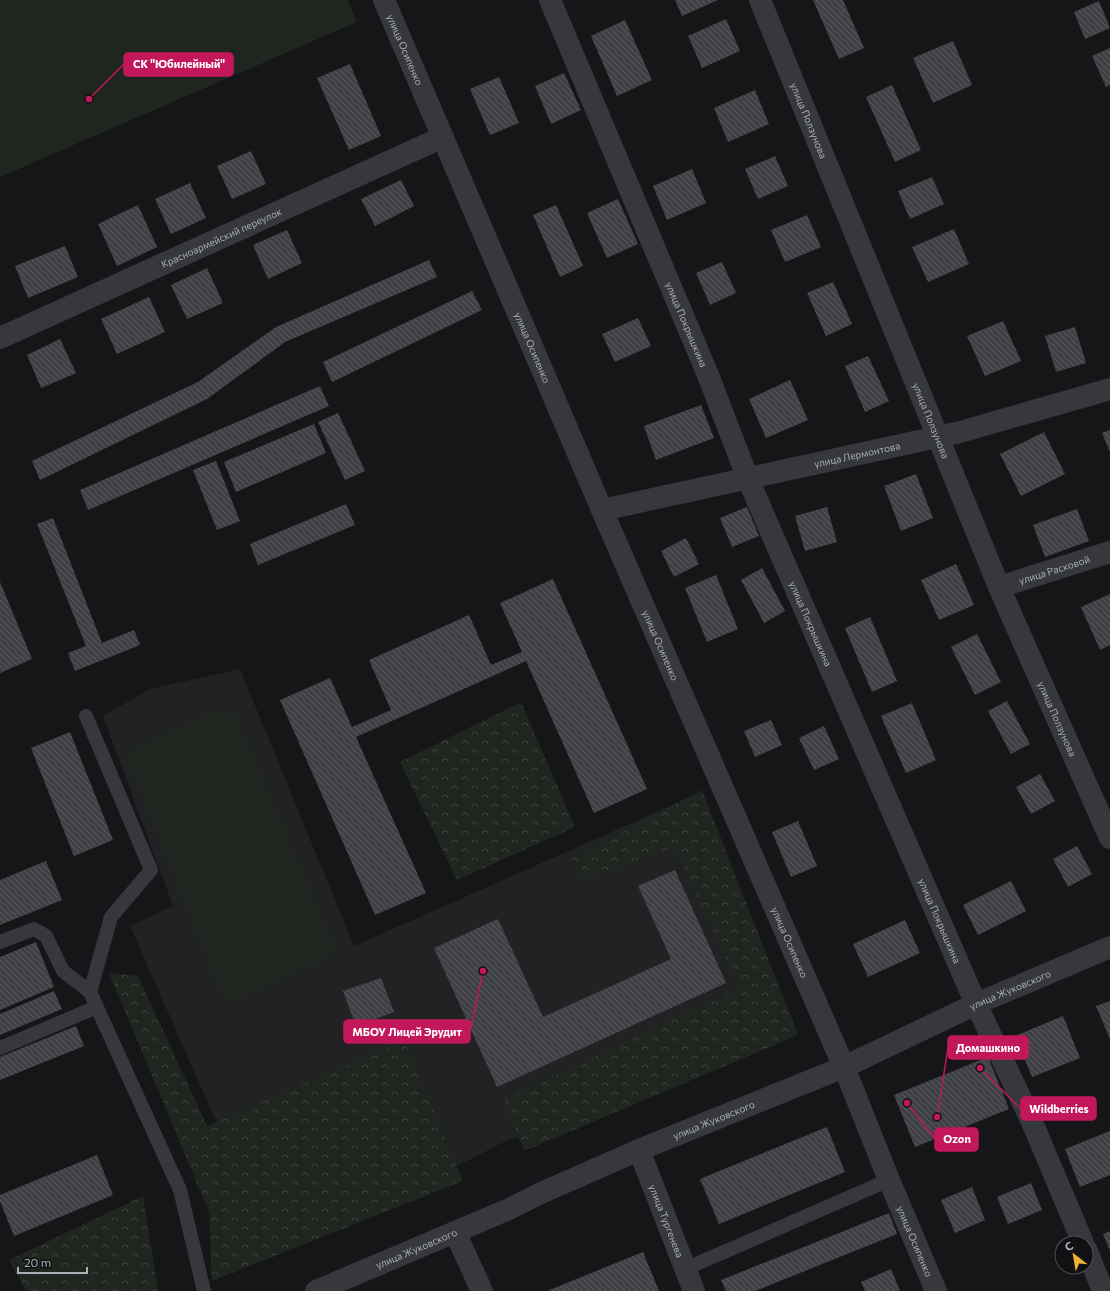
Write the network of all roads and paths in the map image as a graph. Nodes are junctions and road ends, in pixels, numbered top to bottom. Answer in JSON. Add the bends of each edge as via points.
{"nodes":[{"id":1,"x":384,"y":0,"type":"edge"},
{"id":2,"x":550,"y":0,"type":"edge"},
{"id":3,"x":760,"y":0,"type":"edge"},
{"id":4,"x":443,"y":137,"type":"junction"},
{"id":5,"x":0,"y":338,"type":"edge"},
{"id":6,"x":1110,"y":389,"type":"edge"},
{"id":7,"x":938,"y":437,"type":"junction"},
{"id":8,"x":748,"y":479,"type":"junction"},
{"id":9,"x":602,"y":510,"type":"junction"},
{"id":10,"x":1110,"y":552,"type":"edge"},
{"id":11,"x":999,"y":587,"type":"junction"},
{"id":12,"x":86,"y":716,"type":"dead end"},
{"id":13,"x":1110,"y":838,"type":"edge"},
{"id":14,"x":0,"y":942,"type":"edge"},
{"id":15,"x":1110,"y":947,"type":"edge"},
{"id":16,"x":90,"y":992,"type":"junction"},
{"id":17,"x":976,"y":1004,"type":"junction"},
{"id":18,"x":97,"y":1007,"type":"junction"},
{"id":19,"x":0,"y":1048,"type":"edge"},
{"id":20,"x":844,"y":1067,"type":"junction"},
{"id":21,"x":640,"y":1150,"type":"junction"},
{"id":22,"x":889,"y":1180,"type":"junction"},
{"id":23,"x":456,"y":1232,"type":"junction"},
{"id":24,"x":1080,"y":1235,"type":"edge"},
{"id":25,"x":685,"y":1269,"type":"junction"},
{"id":26,"x":1094,"y":1269,"type":"edge"},
{"id":27,"x":204,"y":1291,"type":"edge"},
{"id":28,"x":316,"y":1291,"type":"edge"},
{"id":29,"x":482,"y":1291,"type":"edge"},
{"id":30,"x":694,"y":1291,"type":"edge"},
{"id":31,"x":936,"y":1291,"type":"edge"},
{"id":32,"x":1103,"y":1291,"type":"edge"}],
"edges":[{"from":1,"to":4,"type":"street","name":"улица Осипенко"},
{"from":2,"to":8,"type":"street","name":"улица Покрышкина","via":[[708,375]]},
{"from":3,"to":7,"type":"street","name":"улица Ползунова"},
{"from":4,"to":5,"type":"street","name":"Красноармейский переулок"},
{"from":4,"to":9,"type":"street","name":"улица Осипенко"},
{"from":6,"to":7,"type":"street","name":"улица Лермонтова"},
{"from":7,"to":8,"type":"street","name":"улица Лермонтова"},
{"from":7,"to":11,"type":"street","name":"улица Ползунова"},
{"from":8,"to":9,"type":"street","name":"улица Лермонтова"},
{"from":8,"to":17,"type":"street","name":"улица Покрышкина"},
{"from":9,"to":20,"type":"street","name":"улица Осипенко"},
{"from":10,"to":11,"type":"street","name":"улица Расковой"},
{"from":11,"to":13,"type":"street","name":"улица Ползунова"},
{"from":12,"to":16,"type":"lane","via":[[151,870],[111,917]]},
{"from":14,"to":16,"type":"lane","via":[[34,929],[46,936],[63,971]]},
{"from":15,"to":17,"type":"street","name":"улица Жуковского"},
{"from":16,"to":18,"type":"lane"},
{"from":17,"to":20,"type":"street","name":"улица Жуковского"},
{"from":17,"to":24,"type":"street","name":"улица Покрышкина","via":[[1032,1122]]},
{"from":18,"to":19,"type":"lane"},
{"from":18,"to":27,"type":"lane","via":[[180,1190]]},
{"from":20,"to":21,"type":"street","name":"улица Жуковского"},
{"from":20,"to":22,"type":"street","name":"улица Осипенко"},
{"from":21,"to":23,"type":"street","name":"улица Жуковского"},
{"from":21,"to":25,"type":"street","name":"улица Тургенева"},
{"from":22,"to":25,"type":"lane"},
{"from":22,"to":31,"type":"street","name":"улица Осипенко"},
{"from":23,"to":28,"type":"street","name":"улица Жуковского"},
{"from":23,"to":29,"type":"street"},
{"from":25,"to":30,"type":"street","name":"улица Тургенева"},
{"from":26,"to":32,"type":"street"}]}
